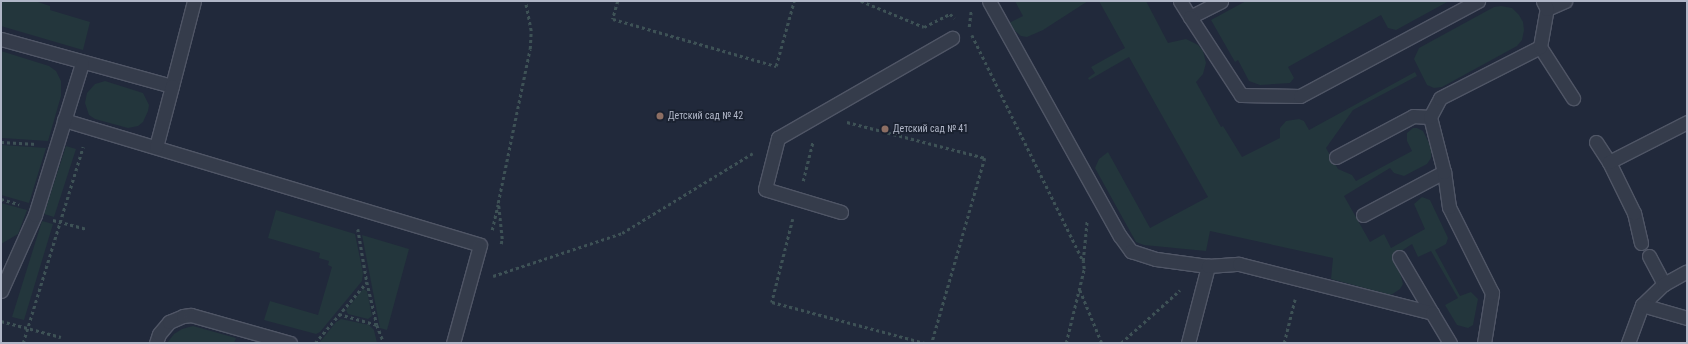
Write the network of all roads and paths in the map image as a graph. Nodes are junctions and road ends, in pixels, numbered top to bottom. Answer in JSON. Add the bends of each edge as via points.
{"nodes":[{"id":1,"x":194,"y":1,"type":"edge"},
{"id":2,"x":525,"y":1,"type":"edge"},
{"id":3,"x":618,"y":1,"type":"edge"},
{"id":4,"x":794,"y":1,"type":"edge"},
{"id":5,"x":861,"y":1,"type":"edge"},
{"id":6,"x":989,"y":1,"type":"edge"},
{"id":7,"x":1180,"y":1,"type":"edge"},
{"id":8,"x":1221,"y":1,"type":"edge"},
{"id":9,"x":1478,"y":1,"type":"edge"},
{"id":10,"x":1565,"y":1,"type":"edge"},
{"id":11,"x":1545,"y":5,"type":"edge"},
{"id":12,"x":971,"y":8,"type":"dead end"},
{"id":13,"x":1190,"y":17,"type":"junction"},
{"id":14,"x":942,"y":18,"type":"dead end"},
{"id":15,"x":952,"y":38,"type":"dead end"},
{"id":16,"x":1,"y":39,"type":"edge"},
{"id":17,"x":1540,"y":47,"type":"junction"},
{"id":18,"x":82,"y":63,"type":"junction"},
{"id":19,"x":172,"y":86,"type":"junction"},
{"id":20,"x":1573,"y":98,"type":"dead end"},
{"id":21,"x":820,"y":115,"type":"junction"},
{"id":22,"x":1430,"y":117,"type":"junction"},
{"id":23,"x":64,"y":120,"type":"junction"},
{"id":24,"x":1687,"y":122,"type":"edge"},
{"id":25,"x":89,"y":127,"type":"junction"},
{"id":26,"x":778,"y":138,"type":"junction"},
{"id":27,"x":1,"y":142,"type":"edge"},
{"id":28,"x":1596,"y":142,"type":"dead end"},
{"id":29,"x":56,"y":145,"type":"junction"},
{"id":30,"x":156,"y":147,"type":"junction"},
{"id":31,"x":1336,"y":157,"type":"dead end"},
{"id":32,"x":1609,"y":162,"type":"junction"},
{"id":33,"x":1444,"y":172,"type":"junction"},
{"id":34,"x":1091,"y":183,"type":"junction"},
{"id":35,"x":798,"y":199,"type":"junction"},
{"id":36,"x":498,"y":203,"type":"junction"},
{"id":37,"x":363,"y":209,"type":"junction"},
{"id":38,"x":841,"y":212,"type":"dead end"},
{"id":39,"x":35,"y":215,"type":"junction"},
{"id":40,"x":1363,"y":215,"type":"dead end"},
{"id":41,"x":60,"y":222,"type":"junction"},
{"id":42,"x":87,"y":228,"type":"dead end"},
{"id":43,"x":1641,"y":243,"type":"dead end"},
{"id":44,"x":480,"y":245,"type":"junction"},
{"id":45,"x":500,"y":247,"type":"dead end"},
{"id":46,"x":1649,"y":256,"type":"dead end"},
{"id":47,"x":1400,"y":257,"type":"dead end"},
{"id":48,"x":1083,"y":261,"type":"junction"},
{"id":49,"x":1208,"y":266,"type":"junction"},
{"id":50,"x":495,"y":268,"type":"dead end"},
{"id":51,"x":1687,"y":271,"type":"edge"},
{"id":52,"x":493,"y":276,"type":"junction"},
{"id":53,"x":1301,"y":279,"type":"junction"},
{"id":54,"x":367,"y":282,"type":"junction"},
{"id":55,"x":491,"y":283,"type":"dead end"},
{"id":56,"x":1664,"y":284,"type":"junction"},
{"id":57,"x":1080,"y":289,"type":"junction"},
{"id":58,"x":1,"y":292,"type":"edge"},
{"id":59,"x":1642,"y":305,"type":"junction"},
{"id":60,"x":1432,"y":313,"type":"junction"},
{"id":61,"x":339,"y":314,"type":"junction"},
{"id":62,"x":1687,"y":318,"type":"edge"},
{"id":63,"x":1,"y":321,"type":"edge"},
{"id":64,"x":377,"y":325,"type":"junction"},
{"id":65,"x":28,"y":328,"type":"junction"},
{"id":66,"x":61,"y":337,"type":"dead end"},
{"id":67,"x":23,"y":343,"type":"edge"},
{"id":68,"x":156,"y":343,"type":"edge"},
{"id":69,"x":290,"y":343,"type":"edge"},
{"id":70,"x":315,"y":343,"type":"edge"},
{"id":71,"x":384,"y":343,"type":"edge"},
{"id":72,"x":453,"y":343,"type":"edge"},
{"id":73,"x":925,"y":343,"type":"edge"},
{"id":74,"x":932,"y":343,"type":"edge"},
{"id":75,"x":1066,"y":343,"type":"edge"},
{"id":76,"x":1102,"y":343,"type":"edge"},
{"id":77,"x":1121,"y":343,"type":"edge"},
{"id":78,"x":1188,"y":343,"type":"edge"},
{"id":79,"x":1284,"y":343,"type":"edge"},
{"id":80,"x":1450,"y":343,"type":"edge"},
{"id":81,"x":1484,"y":343,"type":"edge"},
{"id":82,"x":1628,"y":343,"type":"edge"}],
"edges":[{"from":1,"to":19,"type":"lane"},
{"from":2,"to":36,"type":"path","via":[[531,31],[530,49]]},
{"from":3,"to":4,"type":"path","via":[[613,19],[776,66]]},
{"from":5,"to":14,"type":"path","via":[[924,27]]},
{"from":6,"to":34,"type":"lane"},
{"from":7,"to":13,"type":"lane"},
{"from":8,"to":13,"type":"lane"},
{"from":9,"to":13,"type":"lane","via":[[1300,96],[1241,95]]},
{"from":10,"to":11,"type":"lane"},
{"from":11,"to":17,"type":"lane"},
{"from":12,"to":48,"type":"path","via":[[969,28]]},
{"from":15,"to":21,"type":"lane"},
{"from":16,"to":18,"type":"lane"},
{"from":17,"to":20,"type":"lane"},
{"from":17,"to":22,"type":"lane","via":[[1440,98]]},
{"from":18,"to":19,"type":"lane"},
{"from":18,"to":23,"type":"lane"},
{"from":19,"to":30,"type":"lane"},
{"from":21,"to":26,"type":"lane"},
{"from":21,"to":35,"type":"path"},
{"from":21,"to":74,"type":"path","via":[[985,158]]},
{"from":22,"to":31,"type":"lane","via":[[1414,116]]},
{"from":22,"to":33,"type":"lane"},
{"from":23,"to":25,"type":"lane"},
{"from":23,"to":29,"type":"lane"},
{"from":24,"to":32,"type":"lane"},
{"from":25,"to":30,"type":"lane"},
{"from":25,"to":41,"type":"path"},
{"from":26,"to":35,"type":"lane","via":[[766,189]]},
{"from":26,"to":52,"type":"path","via":[[622,233]]},
{"from":27,"to":29,"type":"path"},
{"from":28,"to":32,"type":"lane"},
{"from":29,"to":39,"type":"lane"},
{"from":30,"to":37,"type":"lane"},
{"from":32,"to":43,"type":"lane","via":[[1634,213]]},
{"from":33,"to":40,"type":"lane"},
{"from":33,"to":81,"type":"lane","via":[[1449,207],[1492,293]]},
{"from":34,"to":48,"type":"path"},
{"from":34,"to":49,"type":"lane","via":[[1120,236],[1131,250],[1156,258]]},
{"from":35,"to":38,"type":"lane"},
{"from":35,"to":73,"type":"path","via":[[772,302]]},
{"from":36,"to":44,"type":"path","via":[[490,239]]},
{"from":36,"to":45,"type":"path","via":[[502,239]]},
{"from":37,"to":44,"type":"lane"},
{"from":37,"to":54,"type":"path","via":[[358,226]]},
{"from":39,"to":41,"type":"path"},
{"from":39,"to":58,"type":"lane"},
{"from":41,"to":42,"type":"path"},
{"from":41,"to":65,"type":"path"},
{"from":44,"to":72,"type":"lane"},
{"from":46,"to":56,"type":"lane"},
{"from":47,"to":60,"type":"lane"},
{"from":48,"to":57,"type":"path"},
{"from":49,"to":53,"type":"lane","via":[[1239,264]]},
{"from":49,"to":77,"type":"path"},
{"from":49,"to":78,"type":"lane"},
{"from":50,"to":52,"type":"path"},
{"from":51,"to":56,"type":"lane"},
{"from":52,"to":55,"type":"path"},
{"from":53,"to":60,"type":"lane"},
{"from":53,"to":79,"type":"path"},
{"from":54,"to":61,"type":"path"},
{"from":54,"to":64,"type":"path"},
{"from":56,"to":59,"type":"lane"},
{"from":57,"to":75,"type":"path"},
{"from":57,"to":76,"type":"path"},
{"from":59,"to":62,"type":"lane"},
{"from":59,"to":82,"type":"lane"},
{"from":60,"to":80,"type":"lane"},
{"from":61,"to":64,"type":"path"},
{"from":61,"to":70,"type":"path"},
{"from":63,"to":65,"type":"path"},
{"from":64,"to":71,"type":"path"},
{"from":65,"to":66,"type":"path"},
{"from":65,"to":67,"type":"path"},
{"from":68,"to":69,"type":"lane","via":[[159,334],[169,322],[191,315]]}]}
